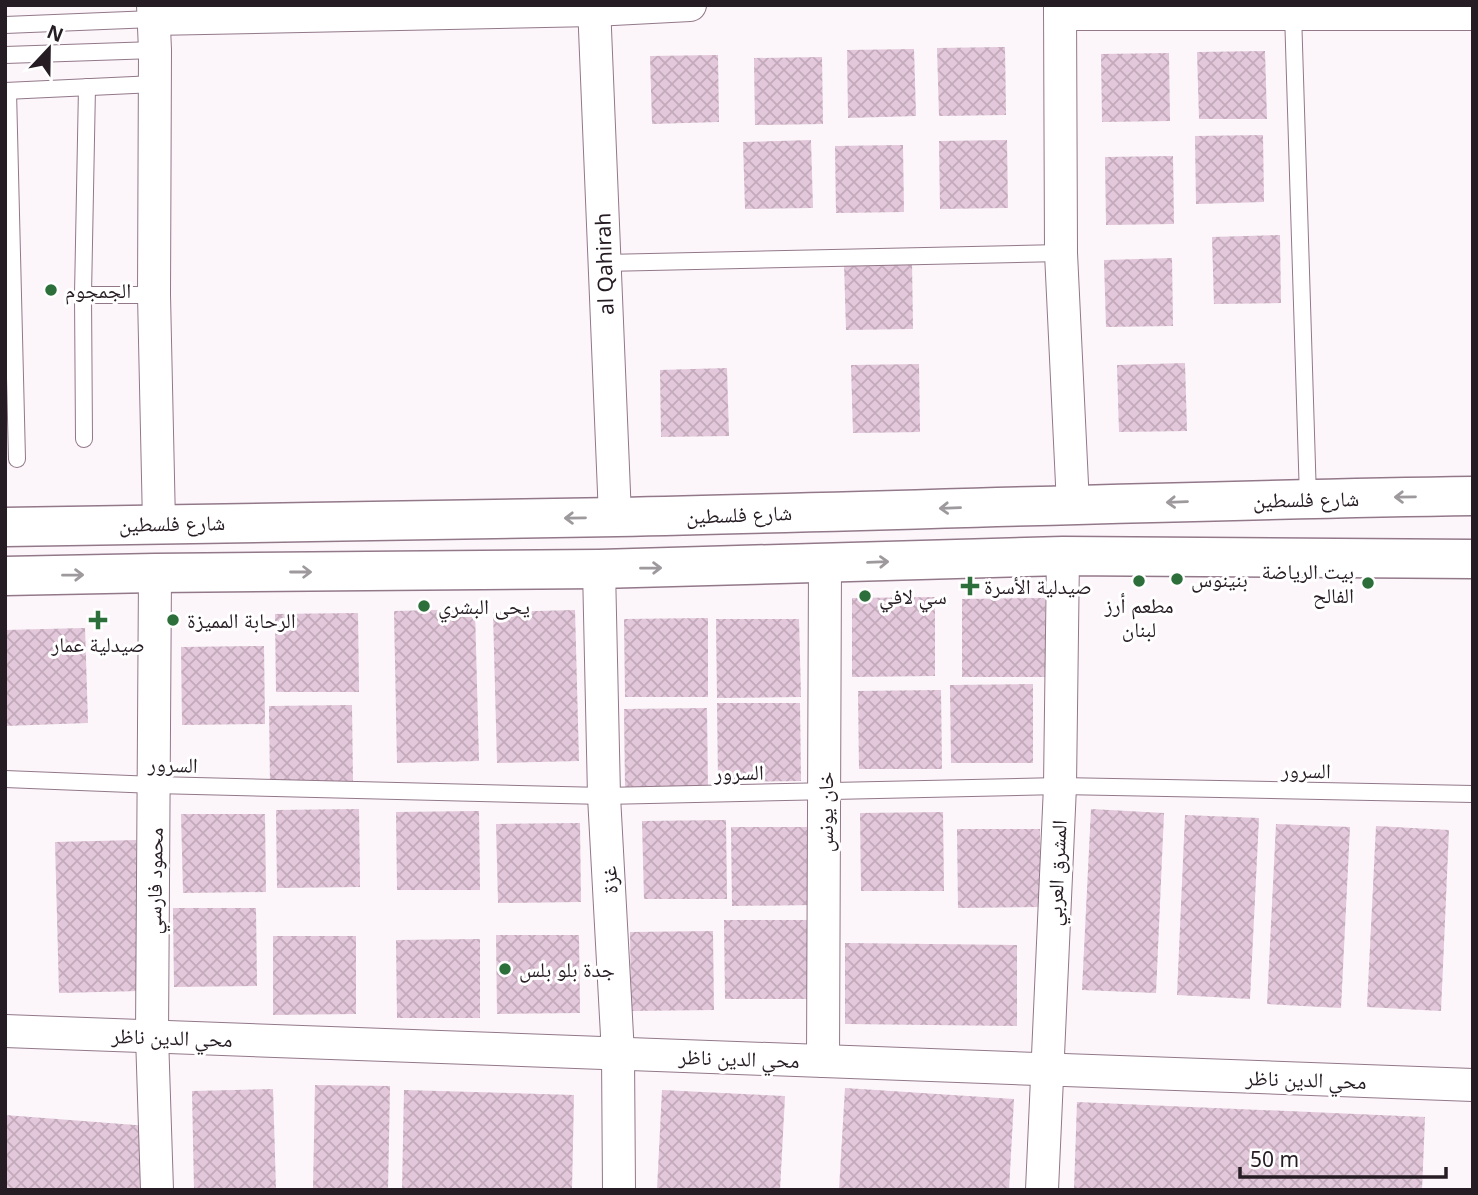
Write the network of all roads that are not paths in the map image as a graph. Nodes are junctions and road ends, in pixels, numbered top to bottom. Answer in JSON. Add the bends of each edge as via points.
{"nodes":[{"id":1,"x":690,"y":5,"type":"edge"},
{"id":2,"x":594,"y":7,"type":"edge"},
{"id":3,"x":1060,"y":10,"type":"edge"},
{"id":4,"x":202,"y":11,"type":"edge"},
{"id":5,"x":153,"y":12,"type":"edge"},
{"id":6,"x":1293,"y":13,"type":"junction"},
{"id":7,"x":1473,"y":14,"type":"edge"},
{"id":8,"x":5,"y":24,"type":"edge"},
{"id":9,"x":155,"y":50,"type":"junction"},
{"id":10,"x":5,"y":55,"type":"edge"},
{"id":11,"x":155,"y":84,"type":"junction"},
{"id":12,"x":87,"y":87,"type":"junction"},
{"id":13,"x":7,"y":91,"type":"edge"},
{"id":14,"x":1061,"y":253,"type":"junction"},
{"id":15,"x":604,"y":263,"type":"junction"},
{"id":16,"x":83,"y":295,"type":"junction"},
{"id":17,"x":154,"y":295,"type":"junction"},
{"id":18,"x":84,"y":439,"type":"dead end"},
{"id":19,"x":17,"y":459,"type":"dead end"},
{"id":20,"x":1473,"y":496,"type":"edge"},
{"id":21,"x":1308,"y":498,"type":"junction"},
{"id":22,"x":1073,"y":505,"type":"junction"},
{"id":23,"x":615,"y":517,"type":"junction"},
{"id":24,"x":159,"y":523,"type":"junction"},
{"id":25,"x":5,"y":527,"type":"edge"},
{"id":26,"x":1063,"y":556,"type":"junction"},
{"id":27,"x":1473,"y":559,"type":"edge"},
{"id":28,"x":825,"y":564,"type":"junction"},
{"id":29,"x":599,"y":569,"type":"junction"},
{"id":30,"x":155,"y":573,"type":"junction"},
{"id":31,"x":5,"y":576,"type":"edge"},
{"id":32,"x":5,"y":779,"type":"edge"},
{"id":33,"x":155,"y":785,"type":"junction"},
{"id":34,"x":1060,"y":786,"type":"junction"},
{"id":35,"x":825,"y":791,"type":"junction"},
{"id":36,"x":1473,"y":794,"type":"edge"},
{"id":37,"x":604,"y":796,"type":"junction"},
{"id":38,"x":5,"y":1031,"type":"edge"},
{"id":39,"x":152,"y":1036,"type":"junction"},
{"id":40,"x":618,"y":1054,"type":"junction"},
{"id":41,"x":823,"y":1061,"type":"junction"},
{"id":42,"x":1047,"y":1069,"type":"junction"},
{"id":43,"x":1473,"y":1085,"type":"edge"},
{"id":44,"x":157,"y":1190,"type":"edge"},
{"id":45,"x":619,"y":1190,"type":"edge"},
{"id":46,"x":1042,"y":1190,"type":"edge"}],
"edges":[{"from":1,"to":2,"type":"street"},
{"from":2,"to":4,"type":"street"},
{"from":2,"to":15,"type":"street","name":"al Qahirah"},
{"from":3,"to":6,"type":"street"},
{"from":3,"to":14,"type":"street"},
{"from":4,"to":5,"type":"street"},
{"from":5,"to":8,"type":"lane"},
{"from":5,"to":9,"type":"street"},
{"from":6,"to":7,"type":"street"},
{"from":6,"to":21,"type":"lane"},
{"from":9,"to":10,"type":"lane"},
{"from":9,"to":11,"type":"street"},
{"from":11,"to":12,"type":"lane"},
{"from":11,"to":17,"type":"street"},
{"from":12,"to":13,"type":"lane"},
{"from":12,"to":16,"type":"lane"},
{"from":13,"to":19,"type":"lane"},
{"from":14,"to":15,"type":"lane"},
{"from":14,"to":22,"type":"street"},
{"from":15,"to":23,"type":"street","name":"al Qahirah"},
{"from":16,"to":17,"type":"lane"},
{"from":16,"to":18,"type":"lane"},
{"from":17,"to":24,"type":"street"},
{"from":20,"to":21,"type":"main road","name":"شارع فلسطين","one_way":true},
{"from":21,"to":22,"type":"main road","name":"شارع فلسطين","one_way":true},
{"from":22,"to":23,"type":"main road","name":"شارع فلسطين","one_way":true},
{"from":23,"to":24,"type":"main road","name":"شارع فلسطين","one_way":true},
{"from":24,"to":25,"type":"main road","name":"شارع فلسطين"},
{"from":26,"to":27,"type":"main road"},
{"from":28,"to":26,"type":"main road","one_way":true},
{"from":26,"to":34,"type":"street","name":"المشرق العربي"},
{"from":29,"to":28,"type":"main road","one_way":true},
{"from":28,"to":35,"type":"street","name":"خان يونس"},
{"from":30,"to":29,"type":"main road","one_way":true},
{"from":29,"to":37,"type":"street","name":"غزة"},
{"from":31,"to":30,"type":"main road","one_way":true},
{"from":30,"to":33,"type":"street","name":"محمود فارسي"},
{"from":32,"to":33,"type":"lane","name":"السرور"},
{"from":33,"to":37,"type":"lane","name":"السرور"},
{"from":33,"to":39,"type":"street","name":"محمود فارسي"},
{"from":34,"to":35,"type":"lane","name":"السرور"},
{"from":34,"to":36,"type":"lane","name":"السرور"},
{"from":34,"to":42,"type":"street","name":"المشرق العربي"},
{"from":35,"to":37,"type":"lane","name":"السرور"},
{"from":35,"to":41,"type":"street","name":"خان يونس"},
{"from":37,"to":40,"type":"street","name":"غزة"},
{"from":38,"to":39,"type":"street","name":"محي الدين ناظر"},
{"from":39,"to":40,"type":"street","name":"محي الدين ناظر"},
{"from":39,"to":44,"type":"street","name":"محمود فارسي"},
{"from":40,"to":41,"type":"street","name":"محي الدين ناظر"},
{"from":40,"to":45,"type":"street","name":"غزة"},
{"from":41,"to":42,"type":"street","name":"محي الدين ناظر"},
{"from":42,"to":43,"type":"street","name":"محي الدين ناظر"},
{"from":42,"to":46,"type":"street","name":"المشرق العربي"}]}
